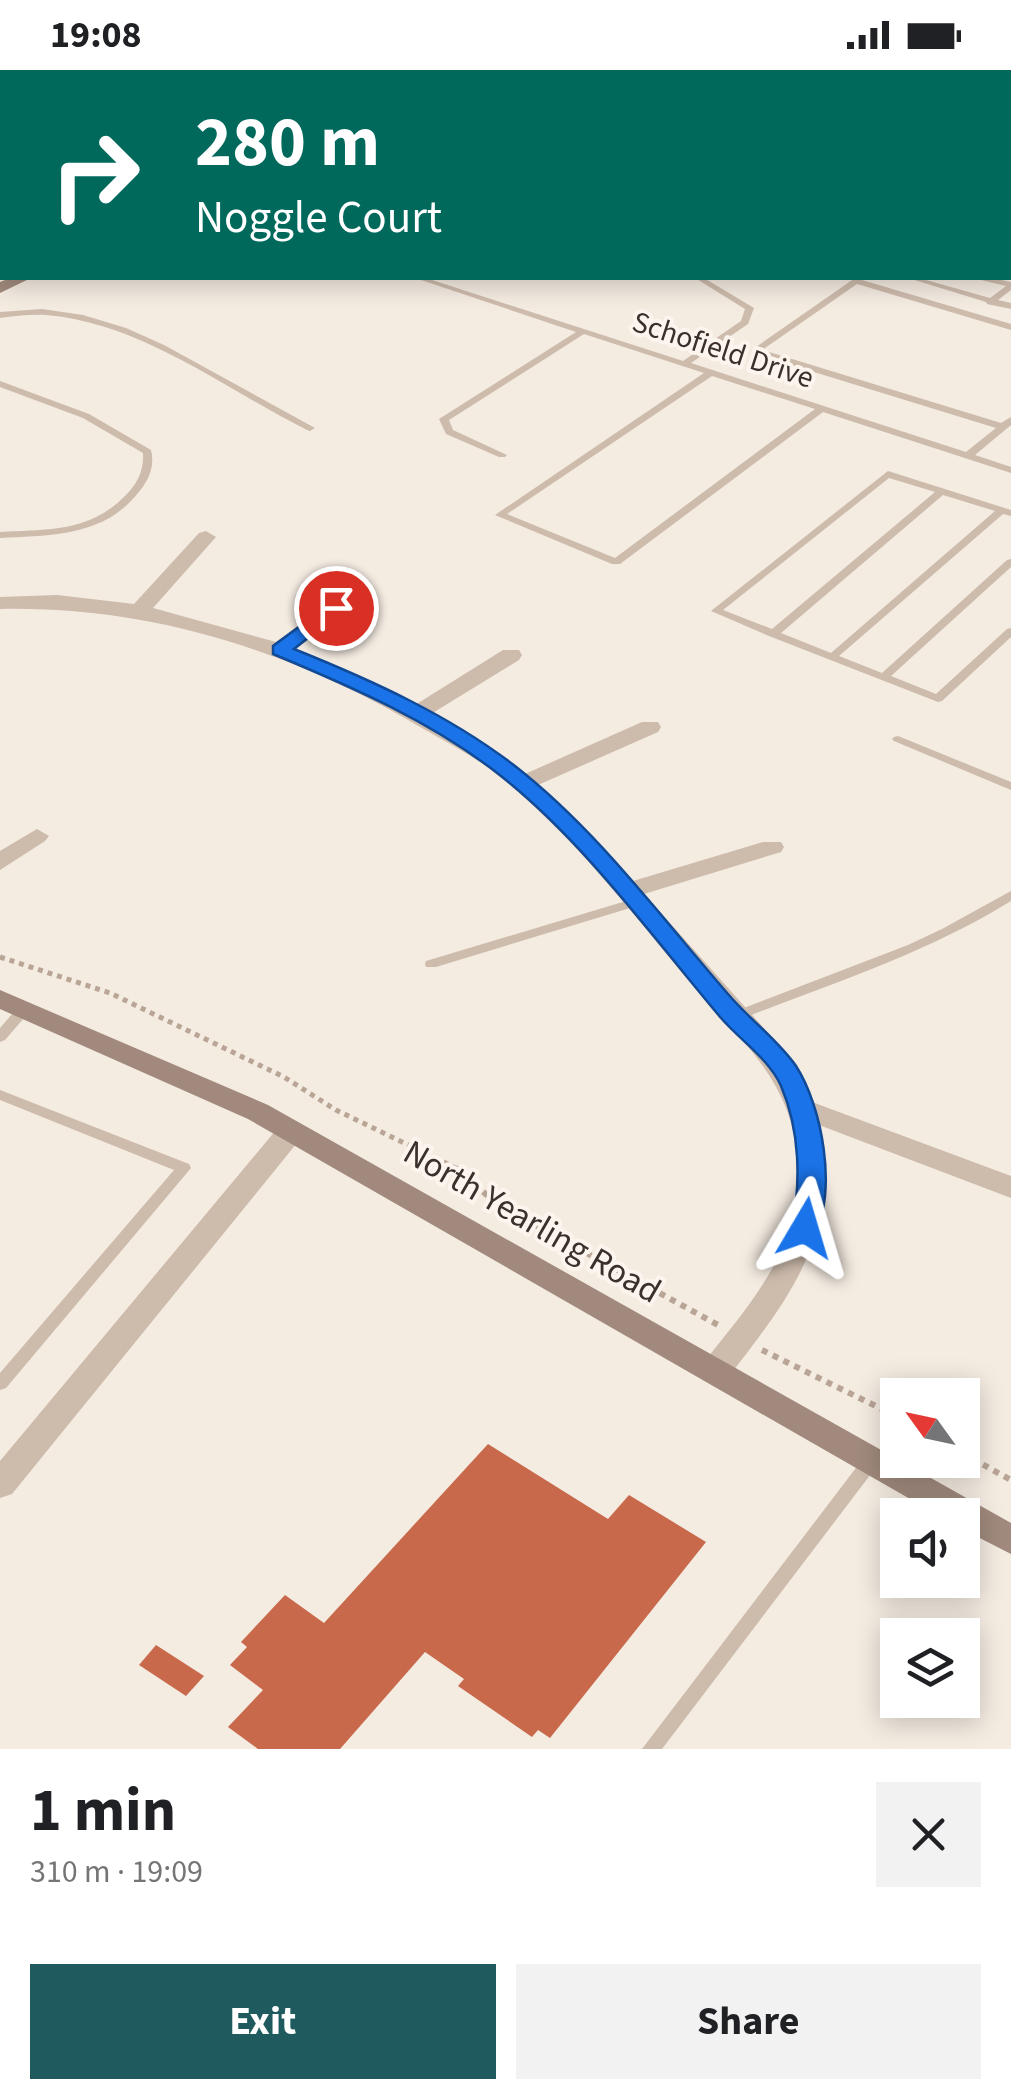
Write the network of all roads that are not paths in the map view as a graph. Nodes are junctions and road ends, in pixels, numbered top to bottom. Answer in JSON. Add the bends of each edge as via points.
{"nodes":[{"id":1,"x":425,"y":280,"type":"edge"},
{"id":2,"x":702,"y":280,"type":"edge"},
{"id":3,"x":857,"y":280,"type":"edge"},
{"id":4,"x":861,"y":280,"type":"edge"},
{"id":5,"x":919,"y":280,"type":"edge"},
{"id":6,"x":1011,"y":285,"type":"edge"},
{"id":7,"x":992,"y":300,"type":"junction"},
{"id":8,"x":1011,"y":306,"type":"edge"},
{"id":9,"x":0,"y":315,"type":"edge"},
{"id":10,"x":972,"y":315,"type":"junction"},
{"id":11,"x":1011,"y":327,"type":"edge"},
{"id":12,"x":583,"y":331,"type":"junction"},
{"id":13,"x":684,"y":364,"type":"junction"},
{"id":14,"x":712,"y":373,"type":"junction"},
{"id":15,"x":0,"y":384,"type":"edge"},
{"id":16,"x":821,"y":409,"type":"junction"},
{"id":17,"x":1007,"y":423,"type":"edge"},
{"id":18,"x":310,"y":428,"type":"dead end"},
{"id":19,"x":1011,"y":454,"type":"edge"},
{"id":20,"x":502,"y":455,"type":"dead end"},
{"id":21,"x":968,"y":456,"type":"junction"},
{"id":22,"x":998,"y":466,"type":"junction"},
{"id":23,"x":1011,"y":470,"type":"edge"},
{"id":24,"x":942,"y":491,"type":"junction"},
{"id":25,"x":1006,"y":511,"type":"edge"},
{"id":26,"x":0,"y":535,"type":"edge"},
{"id":27,"x":206,"y":537,"type":"dead end"},
{"id":28,"x":1011,"y":562,"type":"edge"},
{"id":29,"x":359,"y":590,"type":"dead end"},
{"id":30,"x":0,"y":603,"type":"edge"},
{"id":31,"x":139,"y":611,"type":"junction"},
{"id":32,"x":1011,"y":631,"type":"edge"},
{"id":33,"x":773,"y":634,"type":"junction"},
{"id":34,"x":280,"y":650,"type":"junction"},
{"id":35,"x":511,"y":655,"type":"dead end"},
{"id":36,"x":832,"y":657,"type":"junction"},
{"id":37,"x":884,"y":678,"type":"junction"},
{"id":38,"x":416,"y":714,"type":"junction"},
{"id":39,"x":650,"y":727,"type":"dead end"},
{"id":40,"x":898,"y":740,"type":"dead end"},
{"id":41,"x":521,"y":784,"type":"junction"},
{"id":42,"x":1011,"y":786,"type":"edge"},
{"id":43,"x":37,"y":836,"type":"dead end"},
{"id":44,"x":772,"y":847,"type":"dead end"},
{"id":45,"x":0,"y":862,"type":"edge"},
{"id":46,"x":1011,"y":895,"type":"edge"},
{"id":47,"x":632,"y":896,"type":"junction"},
{"id":48,"x":431,"y":964,"type":"dead end"},
{"id":49,"x":12,"y":1003,"type":"edge"},
{"id":50,"x":734,"y":1017,"type":"junction"},
{"id":51,"x":0,"y":1037,"type":"edge"},
{"id":52,"x":0,"y":1095,"type":"edge"},
{"id":53,"x":801,"y":1108,"type":"junction"},
{"id":54,"x":292,"y":1131,"type":"junction"},
{"id":55,"x":1011,"y":1187,"type":"edge"},
{"id":56,"x":714,"y":1371,"type":"junction"},
{"id":57,"x":0,"y":1384,"type":"edge"},
{"id":58,"x":871,"y":1460,"type":"junction"},
{"id":59,"x":0,"y":1484,"type":"edge"},
{"id":60,"x":1011,"y":1540,"type":"edge"},
{"id":61,"x":650,"y":1749,"type":"edge"}],
"edges":[{"from":1,"to":12,"type":"lane","name":"Schofield Drive"},
{"from":2,"to":13,"type":"lane","via":[[750,308],[744,322]]},
{"from":3,"to":17,"type":"lane","via":[[760,347],[762,353]]},
{"from":4,"to":10,"type":"lane"},
{"from":5,"to":7,"type":"lane"},
{"from":6,"to":7,"type":"lane"},
{"from":7,"to":8,"type":"lane"},
{"from":7,"to":10,"type":"lane"},
{"from":9,"to":18,"type":"lane","via":[[55,310],[120,329]]},
{"from":10,"to":11,"type":"lane"},
{"from":12,"to":13,"type":"lane","name":"Schofield Drive"},
{"from":12,"to":20,"type":"lane","via":[[444,419],[469,444]]},
{"from":13,"to":14,"type":"lane","name":"Schofield Drive"},
{"from":14,"to":16,"type":"lane","name":"Schofield Drive"},
{"from":14,"to":16,"type":"lane","via":[[500,515],[616,562]]},
{"from":15,"to":26,"type":"lane","via":[[120,433],[148,452],[150,462],[138,487],[95,522]]},
{"from":16,"to":21,"type":"lane","name":"Schofield Drive"},
{"from":17,"to":21,"type":"lane"},
{"from":19,"to":22,"type":"lane"},
{"from":21,"to":22,"type":"lane","name":"Schofield Drive"},
{"from":22,"to":23,"type":"lane","name":"Schofield Drive"},
{"from":24,"to":25,"type":"lane"},
{"from":24,"to":33,"type":"lane"},
{"from":24,"to":33,"type":"lane","via":[[888,474],[716,611]]},
{"from":25,"to":36,"type":"lane"},
{"from":27,"to":31,"type":"street"},
{"from":28,"to":37,"type":"lane"},
{"from":29,"to":34,"type":"street"},
{"from":30,"to":31,"type":"street","via":[[72,602]]},
{"from":31,"to":34,"type":"street"},
{"from":32,"to":37,"type":"lane","via":[[938,699]]},
{"from":33,"to":36,"type":"lane"},
{"from":34,"to":38,"type":"street","via":[[384,693]]},
{"from":35,"to":38,"type":"street"},
{"from":36,"to":37,"type":"lane"},
{"from":38,"to":41,"type":"street"},
{"from":39,"to":41,"type":"street"},
{"from":40,"to":42,"type":"lane"},
{"from":41,"to":47,"type":"street"},
{"from":43,"to":45,"type":"street"},
{"from":44,"to":47,"type":"street"},
{"from":46,"to":50,"type":"lane","via":[[920,942]]},
{"from":47,"to":48,"type":"lane"},
{"from":47,"to":50,"type":"street"},
{"from":49,"to":51,"type":"lane"},
{"from":49,"to":54,"type":"main road","name":"North Yearling Road"},
{"from":50,"to":53,"type":"street","via":[[785,1070]]},
{"from":52,"to":57,"type":"lane","via":[[184,1168]]},
{"from":53,"to":55,"type":"street"},
{"from":53,"to":56,"type":"street","via":[[812,1190],[805,1228],[742,1338]]},
{"from":54,"to":56,"type":"main road","name":"North Yearling Road"},
{"from":54,"to":59,"type":"street"},
{"from":56,"to":58,"type":"main road","name":"North Yearling Road"},
{"from":58,"to":60,"type":"main road","name":"North Yearling Road"},
{"from":58,"to":61,"type":"lane"}]}
